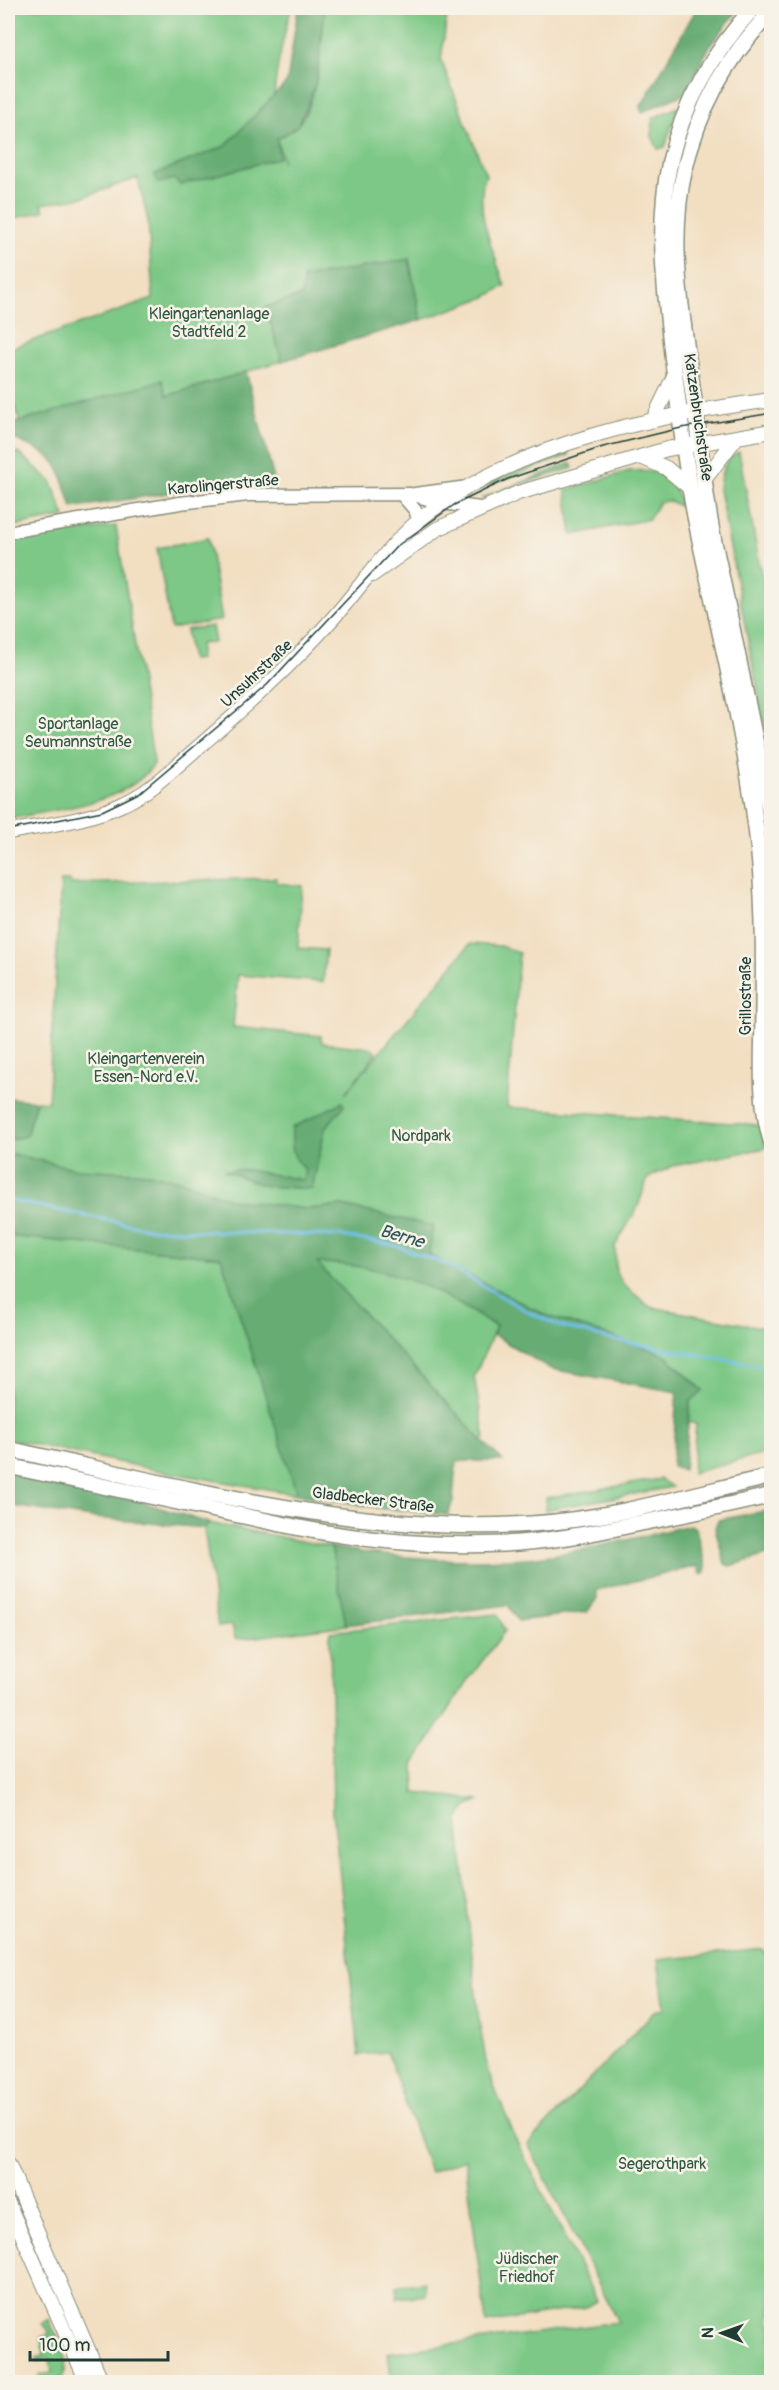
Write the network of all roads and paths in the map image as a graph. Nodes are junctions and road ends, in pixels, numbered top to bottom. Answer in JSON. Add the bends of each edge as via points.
{"nodes":[{"id":1,"x":753,"y":8,"type":"edge"},
{"id":2,"x":771,"y":11,"type":"edge"},
{"id":3,"x":771,"y":26,"type":"edge"},
{"id":4,"x":755,"y":28,"type":"junction"},
{"id":5,"x":675,"y":374,"type":"junction"},
{"id":6,"x":771,"y":400,"type":"edge"},
{"id":7,"x":688,"y":413,"type":"junction"},
{"id":8,"x":652,"y":420,"type":"junction"},
{"id":9,"x":771,"y":431,"type":"edge"},
{"id":10,"x":737,"y":437,"type":"junction"},
{"id":11,"x":699,"y":443,"type":"junction"},
{"id":12,"x":683,"y":446,"type":"junction"},
{"id":13,"x":641,"y":457,"type":"junction"},
{"id":14,"x":704,"y":480,"type":"junction"},
{"id":15,"x":468,"y":487,"type":"junction"},
{"id":16,"x":690,"y":488,"type":"junction"},
{"id":17,"x":406,"y":494,"type":"junction"},
{"id":18,"x":442,"y":503,"type":"junction"},
{"id":19,"x":480,"y":508,"type":"junction"},
{"id":20,"x":419,"y":521,"type":"junction"},
{"id":21,"x":8,"y":532,"type":"edge"},
{"id":22,"x":370,"y":575,"type":"junction"},
{"id":23,"x":771,"y":822,"type":"edge"},
{"id":24,"x":8,"y":832,"type":"edge"},
{"id":25,"x":758,"y":848,"type":"joint"},
{"id":26,"x":771,"y":1144,"type":"edge"},
{"id":27,"x":8,"y":1449,"type":"edge"},
{"id":28,"x":8,"y":1466,"type":"edge"},
{"id":29,"x":771,"y":1476,"type":"edge"},
{"id":30,"x":771,"y":1495,"type":"edge"},
{"id":31,"x":8,"y":2163,"type":"edge"},
{"id":32,"x":8,"y":2203,"type":"edge"},
{"id":33,"x":102,"y":2381,"type":"edge"},
{"id":34,"x":87,"y":2382,"type":"edge"}],
"edges":[{"from":1,"to":5,"type":"main road","name":"Katzenbruchstraße","via":[[702,79],[670,161],[663,207],[663,264]]},
{"from":2,"to":4,"type":"main road","name":"Katzenbruchstraße"},
{"from":3,"to":4,"type":"main road"},
{"from":4,"to":7,"type":"main road","name":"Katzenbruchstraße","via":[[708,99],[685,167],[678,224],[678,269]]},
{"from":5,"to":7,"type":"main road","name":"Katzenbruchstraße"},
{"from":5,"to":8,"type":"main road"},
{"from":6,"to":7,"type":"main road"},
{"from":7,"to":8,"type":"main road"},
{"from":7,"to":11,"type":"main road","name":"Katzenbruchstraße"},
{"from":7,"to":12,"type":"main road","name":"Katzenbruchstraße"},
{"from":8,"to":15,"type":"main road","via":[[538,456]]},
{"from":9,"to":10,"type":"main road","name":"Karolingerstraße"},
{"from":10,"to":11,"type":"main road","name":"Karolingerstraße"},
{"from":10,"to":14,"type":"main road"},
{"from":11,"to":12,"type":"main road","name":"Karolingerstraße"},
{"from":11,"to":14,"type":"main road","name":"Katzenbruchstraße"},
{"from":12,"to":13,"type":"main road","name":"Karolingerstraße"},
{"from":12,"to":16,"type":"main road","name":"Katzenbruchstraße"},
{"from":13,"to":16,"type":"main road","via":[[666,468]]},
{"from":13,"to":19,"type":"main road","name":"Karolingerstraße","via":[[552,481]]},
{"from":14,"to":23,"type":"main road","name":"Katzenbruchstraße"},
{"from":15,"to":17,"type":"street"},
{"from":15,"to":18,"type":"main road"},
{"from":16,"to":25,"type":"main road","name":"Katzenbruchstraße","via":[[746,755]]},
{"from":17,"to":18,"type":"street","name":"Karolingerstraße"},
{"from":17,"to":20,"type":"street"},
{"from":17,"to":21,"type":"street","name":"Karolingerstraße","via":[[238,496]]},
{"from":18,"to":19,"type":"street","name":"Karolingerstraße"},
{"from":18,"to":20,"type":"main road","name":"Unsuhrstraße"},
{"from":19,"to":22,"type":"main road","name":"Unsuhrstraße","via":[[434,531]]},
{"from":20,"to":22,"type":"main road","name":"Unsuhrstraße","via":[[385,551]]},
{"from":22,"to":24,"type":"main road","name":"Unsuhrstraße","via":[[268,687],[132,800],[102,813]]},
{"from":25,"to":26,"type":"main road","name":"Grillostraße","via":[[764,967],[762,1090]]},
{"from":27,"to":29,"type":"main road","name":"Gladbecker Straße","via":[[234,1497],[387,1522],[450,1526],[569,1519]]},
{"from":28,"to":30,"type":"main road","via":[[300,1528],[415,1543],[505,1544],[586,1535]]},
{"from":31,"to":33,"type":"main road"},
{"from":32,"to":34,"type":"main road"}]}
